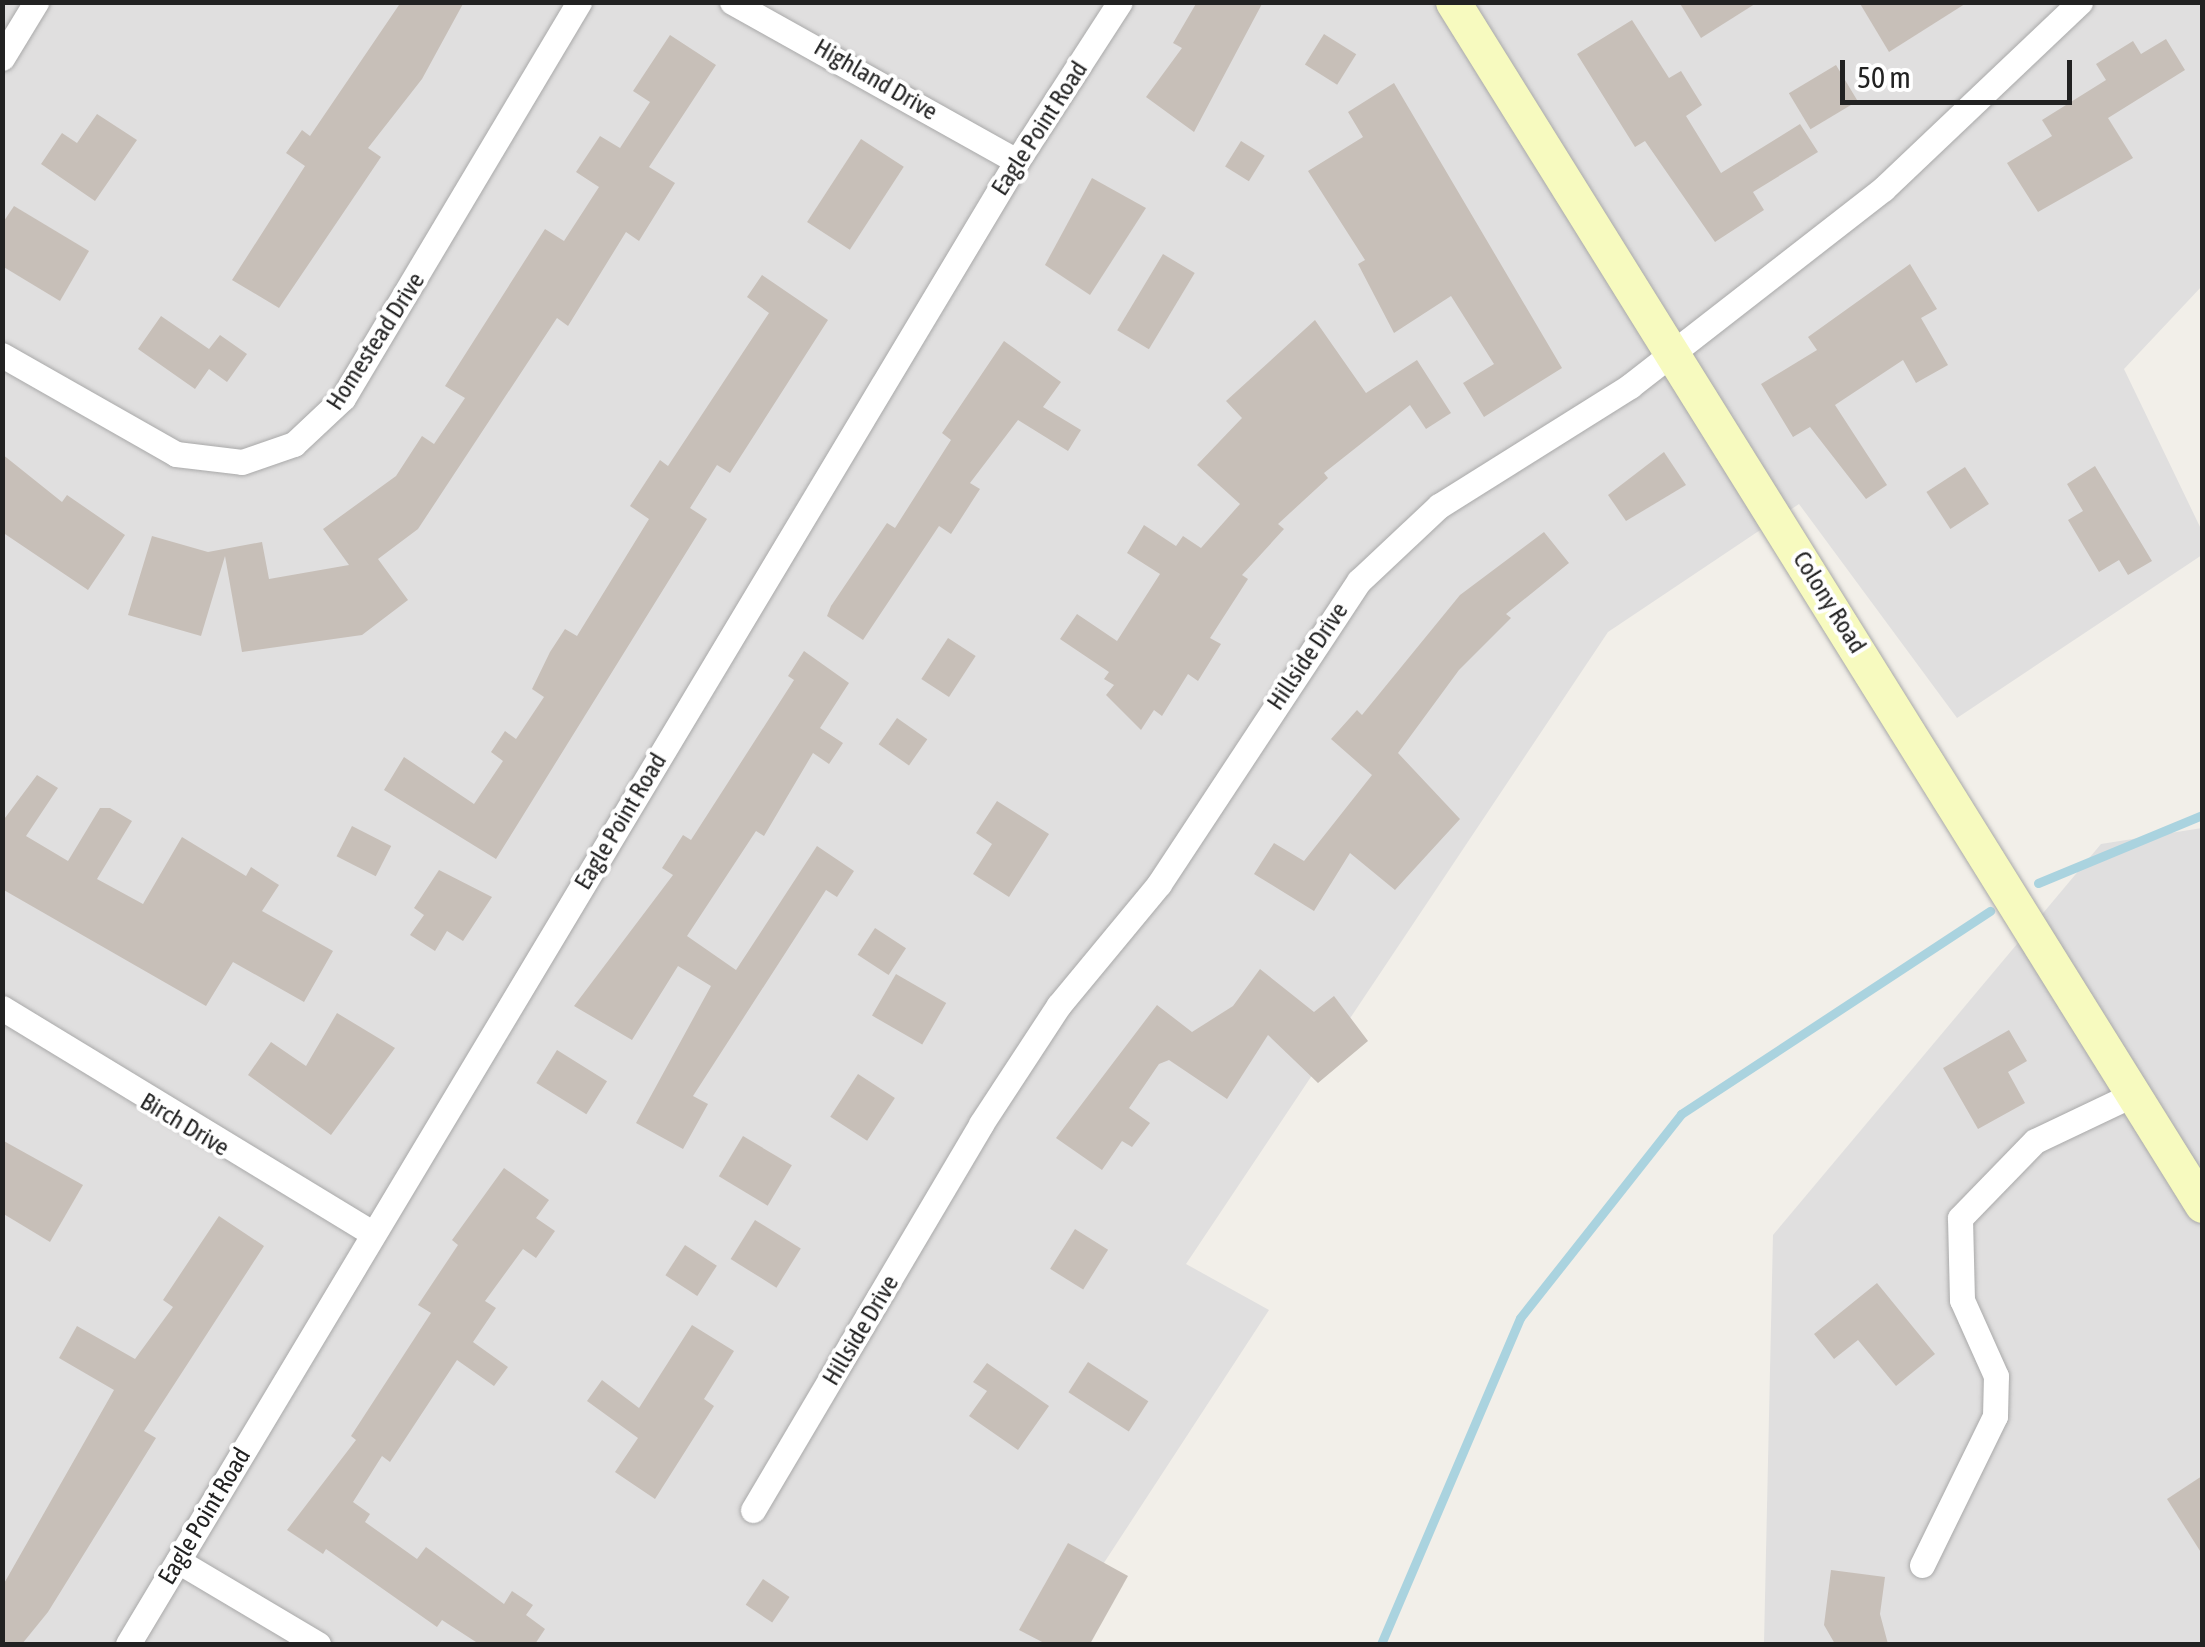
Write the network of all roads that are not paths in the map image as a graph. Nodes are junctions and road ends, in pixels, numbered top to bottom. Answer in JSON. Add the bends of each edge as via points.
{"nodes":[{"id":1,"x":36,"y":2,"type":"edge"},
{"id":2,"x":578,"y":2,"type":"edge"},
{"id":3,"x":732,"y":2,"type":"edge"},
{"id":4,"x":1120,"y":2,"type":"edge"},
{"id":5,"x":1454,"y":2,"type":"edge"},
{"id":6,"x":2080,"y":2,"type":"edge"},
{"id":7,"x":2,"y":58,"type":"edge"},
{"id":8,"x":1017,"y":161,"type":"junction"},
{"id":9,"x":1674,"y":354,"type":"junction"},
{"id":10,"x":2,"y":355,"type":"edge"},
{"id":11,"x":2,"y":1008,"type":"edge"},
{"id":12,"x":2134,"y":1094,"type":"junction"},
{"id":13,"x":2202,"y":1205,"type":"edge"},
{"id":14,"x":372,"y":1233,"type":"junction"},
{"id":15,"x":753,"y":1510,"type":"dead end"},
{"id":16,"x":178,"y":1561,"type":"junction"},
{"id":17,"x":1922,"y":1565,"type":"dead end"},
{"id":18,"x":128,"y":1644,"type":"edge"},
{"id":19,"x":318,"y":1644,"type":"edge"}],
"edges":[{"from":1,"to":7,"type":"street"},
{"from":2,"to":10,"type":"street","name":"Homestead Drive","via":[[343,398],[294,444],[242,462],[176,454]]},
{"from":3,"to":8,"type":"street","name":"Highland Drive"},
{"from":4,"to":8,"type":"street","name":"Eagle Point Road"},
{"from":5,"to":9,"type":"street","name":"Colony Road"},
{"from":6,"to":9,"type":"street","name":"Hillside Drive","via":[[1973,112]]},
{"from":8,"to":14,"type":"street","name":"Eagle Point Road"},
{"from":9,"to":12,"type":"street","name":"Colony Road"},
{"from":9,"to":15,"type":"street","name":"Hillside Drive","via":[[1439,506],[1359,581],[1159,884],[1060,1005],[991,1109]]},
{"from":11,"to":14,"type":"street","name":"Birch Drive"},
{"from":12,"to":13,"type":"street","name":"Colony Road"},
{"from":12,"to":17,"type":"street","via":[[2036,1141],[1960,1218],[1962,1300],[1996,1376],[1996,1416]]},
{"from":14,"to":16,"type":"street","name":"Eagle Point Road"},
{"from":16,"to":18,"type":"street","name":"Eagle Point Road"},
{"from":16,"to":19,"type":"street"}]}
